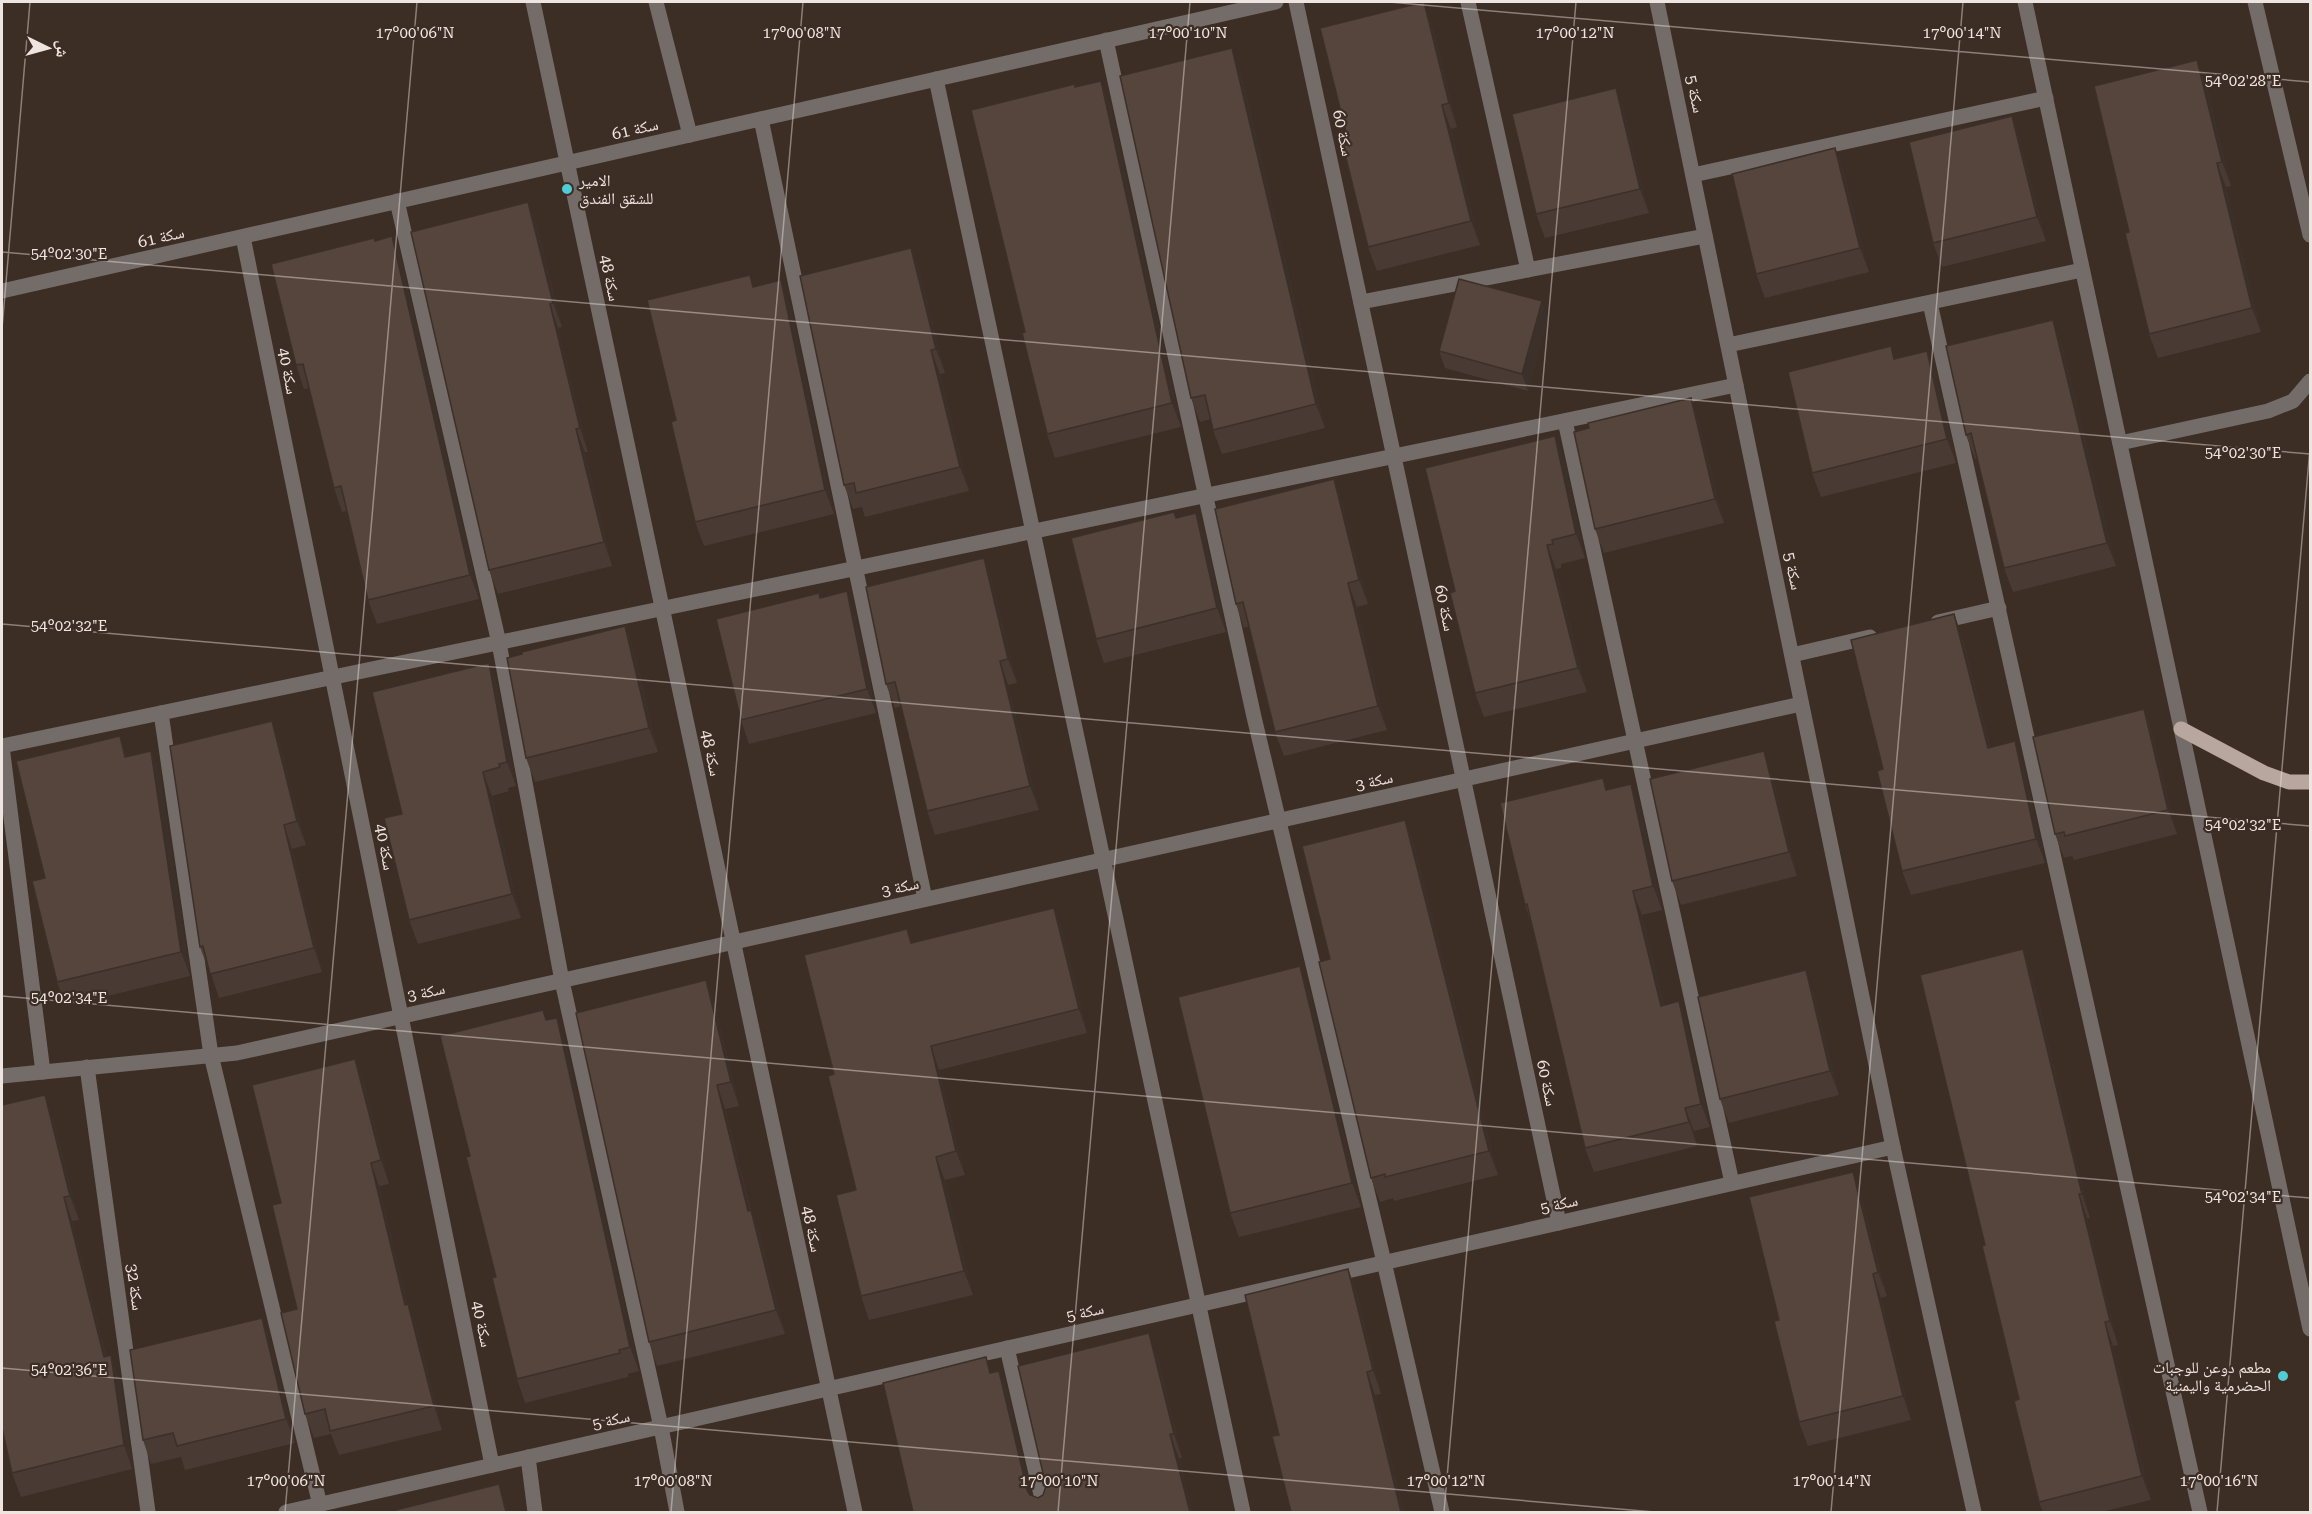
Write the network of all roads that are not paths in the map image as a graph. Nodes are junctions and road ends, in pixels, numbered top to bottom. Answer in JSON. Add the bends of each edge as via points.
{"nodes":[{"id":1,"x":533,"y":2,"type":"edge"},
{"id":2,"x":656,"y":2,"type":"edge"},
{"id":3,"x":1276,"y":2,"type":"edge"},
{"id":4,"x":1296,"y":2,"type":"edge"},
{"id":5,"x":1468,"y":2,"type":"edge"},
{"id":6,"x":1658,"y":2,"type":"edge"},
{"id":7,"x":2025,"y":2,"type":"edge"},
{"id":8,"x":2254,"y":2,"type":"edge"},
{"id":9,"x":1106,"y":40,"type":"junction"},
{"id":10,"x":936,"y":79,"type":"junction"},
{"id":11,"x":2046,"y":98,"type":"junction"},
{"id":12,"x":761,"y":118,"type":"junction"},
{"id":13,"x":690,"y":135,"type":"junction"},
{"id":14,"x":567,"y":162,"type":"junction"},
{"id":15,"x":1693,"y":175,"type":"junction"},
{"id":16,"x":397,"y":201,"type":"junction"},
{"id":17,"x":2310,"y":235,"type":"edge"},
{"id":18,"x":1705,"y":236,"type":"junction"},
{"id":19,"x":243,"y":237,"type":"junction"},
{"id":20,"x":1528,"y":270,"type":"junction"},
{"id":21,"x":2082,"y":270,"type":"junction"},
{"id":22,"x":2,"y":291,"type":"edge"},
{"id":23,"x":1361,"y":302,"type":"junction"},
{"id":24,"x":1930,"y":303,"type":"junction"},
{"id":25,"x":1728,"y":345,"type":"junction"},
{"id":26,"x":2310,"y":381,"type":"edge"},
{"id":27,"x":1736,"y":385,"type":"junction"},
{"id":28,"x":1564,"y":421,"type":"junction"},
{"id":29,"x":2120,"y":443,"type":"junction"},
{"id":30,"x":1394,"y":456,"type":"junction"},
{"id":31,"x":1205,"y":495,"type":"junction"},
{"id":32,"x":1032,"y":532,"type":"junction"},
{"id":33,"x":855,"y":569,"type":"junction"},
{"id":34,"x":1999,"y":608,"type":"junction"},
{"id":35,"x":662,"y":609,"type":"junction"},
{"id":36,"x":1918,"y":626,"type":"edge"},
{"id":37,"x":1884,"y":634,"type":"edge"},
{"id":38,"x":499,"y":643,"type":"junction"},
{"id":39,"x":1792,"y":655,"type":"junction"},
{"id":40,"x":332,"y":677,"type":"junction"},
{"id":41,"x":1801,"y":704,"type":"junction"},
{"id":42,"x":161,"y":713,"type":"junction"},
{"id":43,"x":2181,"y":729,"type":"junction"},
{"id":44,"x":1635,"y":741,"type":"junction"},
{"id":45,"x":2,"y":746,"type":"edge"},
{"id":46,"x":1464,"y":779,"type":"junction"},
{"id":47,"x":2310,"y":782,"type":"edge"},
{"id":48,"x":1280,"y":820,"type":"junction"},
{"id":49,"x":1102,"y":860,"type":"junction"},
{"id":50,"x":925,"y":899,"type":"junction"},
{"id":51,"x":733,"y":942,"type":"junction"},
{"id":52,"x":562,"y":981,"type":"junction"},
{"id":53,"x":400,"y":1016,"type":"junction"},
{"id":54,"x":211,"y":1055,"type":"junction"},
{"id":55,"x":87,"y":1067,"type":"junction"},
{"id":56,"x":43,"y":1072,"type":"junction"},
{"id":57,"x":2,"y":1076,"type":"edge"},
{"id":58,"x":1893,"y":1147,"type":"junction"},
{"id":59,"x":1732,"y":1183,"type":"junction"},
{"id":60,"x":1559,"y":1223,"type":"junction"},
{"id":61,"x":1384,"y":1262,"type":"junction"},
{"id":62,"x":1197,"y":1305,"type":"junction"},
{"id":63,"x":2310,"y":1329,"type":"edge"},
{"id":64,"x":1007,"y":1348,"type":"junction"},
{"id":65,"x":827,"y":1389,"type":"junction"},
{"id":66,"x":661,"y":1427,"type":"junction"},
{"id":67,"x":528,"y":1457,"type":"junction"},
{"id":68,"x":492,"y":1466,"type":"junction"},
{"id":69,"x":320,"y":1505,"type":"junction"},
{"id":70,"x":341,"y":1506,"type":"edge"},
{"id":71,"x":148,"y":1512,"type":"edge"},
{"id":72,"x":286,"y":1512,"type":"edge"},
{"id":73,"x":535,"y":1512,"type":"edge"},
{"id":74,"x":677,"y":1512,"type":"edge"},
{"id":75,"x":855,"y":1512,"type":"edge"},
{"id":76,"x":1045,"y":1512,"type":"edge"},
{"id":77,"x":1243,"y":1512,"type":"edge"},
{"id":78,"x":1442,"y":1512,"type":"edge"},
{"id":79,"x":1974,"y":1512,"type":"edge"},
{"id":80,"x":2200,"y":1512,"type":"edge"}],
"edges":[{"from":1,"to":14,"type":"street","name":"سكة 48"},
{"from":2,"to":13,"type":"street"},
{"from":3,"to":9,"type":"street","name":"سكة 61"},
{"from":4,"to":23,"type":"street","name":"سكة 60"},
{"from":5,"to":20,"type":"street"},
{"from":6,"to":15,"type":"street","name":"سكة 5"},
{"from":7,"to":11,"type":"street"},
{"from":8,"to":17,"type":"street"},
{"from":9,"to":10,"type":"street","name":"سكة 61"},
{"from":9,"to":31,"type":"street"},
{"from":10,"to":12,"type":"street","name":"سكة 61"},
{"from":10,"to":32,"type":"street"},
{"from":11,"to":15,"type":"street"},
{"from":11,"to":21,"type":"street"},
{"from":12,"to":13,"type":"street","name":"سكة 61"},
{"from":12,"to":33,"type":"street"},
{"from":13,"to":14,"type":"street","name":"سكة 61"},
{"from":14,"to":16,"type":"street","name":"سكة 61"},
{"from":14,"to":35,"type":"street","name":"سكة 48"},
{"from":15,"to":18,"type":"street","name":"سكة 5"},
{"from":16,"to":19,"type":"street","name":"سكة 61"},
{"from":16,"to":38,"type":"street"},
{"from":18,"to":20,"type":"street"},
{"from":18,"to":25,"type":"street","name":"سكة 5"},
{"from":19,"to":22,"type":"street","name":"سكة 61"},
{"from":19,"to":40,"type":"street","name":"سكة 40"},
{"from":20,"to":23,"type":"street"},
{"from":21,"to":24,"type":"street"},
{"from":21,"to":29,"type":"street"},
{"from":23,"to":30,"type":"street","name":"سكة 60"},
{"from":24,"to":25,"type":"street"},
{"from":24,"to":34,"type":"street"},
{"from":25,"to":27,"type":"street","name":"سكة 5"},
{"from":26,"to":29,"type":"street","via":[[2293,400],[2268,411]]},
{"from":27,"to":28,"type":"street"},
{"from":27,"to":39,"type":"street","name":"سكة 5"},
{"from":28,"to":30,"type":"street"},
{"from":28,"to":44,"type":"street"},
{"from":29,"to":43,"type":"street"},
{"from":30,"to":31,"type":"street"},
{"from":30,"to":46,"type":"street","name":"سكة 60"},
{"from":31,"to":32,"type":"street"},
{"from":31,"to":48,"type":"street"},
{"from":32,"to":33,"type":"street"},
{"from":32,"to":49,"type":"street"},
{"from":33,"to":35,"type":"street"},
{"from":33,"to":50,"type":"street"},
{"from":34,"to":36,"type":"street"},
{"from":34,"to":80,"type":"street"},
{"from":35,"to":38,"type":"street"},
{"from":35,"to":51,"type":"street","name":"سكة 48"},
{"from":37,"to":39,"type":"street"},
{"from":38,"to":40,"type":"street"},
{"from":38,"to":52,"type":"street"},
{"from":39,"to":41,"type":"street","name":"سكة 5"},
{"from":40,"to":42,"type":"street"},
{"from":40,"to":53,"type":"street","name":"سكة 40"},
{"from":41,"to":44,"type":"street","name":"سكة 3"},
{"from":41,"to":58,"type":"street","name":"سكة 5"},
{"from":42,"to":45,"type":"street"},
{"from":42,"to":54,"type":"street"},
{"from":43,"to":47,"type":"main road","via":[[2264,773],[2289,782]]},
{"from":43,"to":63,"type":"street"},
{"from":44,"to":46,"type":"street","name":"سكة 3"},
{"from":44,"to":59,"type":"street"},
{"from":45,"to":56,"type":"street"},
{"from":46,"to":48,"type":"street","name":"سكة 3"},
{"from":46,"to":60,"type":"street","name":"سكة 60"},
{"from":48,"to":49,"type":"street","name":"سكة 3"},
{"from":48,"to":61,"type":"street"},
{"from":49,"to":50,"type":"street","name":"سكة 3"},
{"from":49,"to":62,"type":"street"},
{"from":50,"to":51,"type":"street","name":"سكة 3"},
{"from":51,"to":52,"type":"street","name":"سكة 3"},
{"from":51,"to":65,"type":"street","name":"سكة 48"},
{"from":52,"to":53,"type":"street","name":"سكة 3"},
{"from":52,"to":66,"type":"street"},
{"from":53,"to":54,"type":"street","name":"سكة 3","via":[[237,1053]]},
{"from":53,"to":68,"type":"street","name":"سكة 40"},
{"from":54,"to":55,"type":"street","name":"سكة 3"},
{"from":54,"to":69,"type":"street"},
{"from":55,"to":56,"type":"street","name":"سكة 3"},
{"from":55,"to":71,"type":"street","name":"سكة 32"},
{"from":56,"to":57,"type":"street","name":"سكة 3"},
{"from":58,"to":59,"type":"street","name":"سكة 5"},
{"from":58,"to":79,"type":"street","name":"سكة 5"},
{"from":59,"to":60,"type":"street","name":"سكة 5"},
{"from":60,"to":61,"type":"street","name":"سكة 5"},
{"from":61,"to":62,"type":"street","name":"سكة 5"},
{"from":61,"to":78,"type":"street"},
{"from":62,"to":64,"type":"street","name":"سكة 5"},
{"from":62,"to":77,"type":"street"},
{"from":64,"to":65,"type":"street","name":"سكة 5"},
{"from":64,"to":76,"type":"street"},
{"from":65,"to":66,"type":"street","name":"سكة 5"},
{"from":65,"to":75,"type":"street","name":"سكة 48"},
{"from":66,"to":67,"type":"street","name":"سكة 5"},
{"from":66,"to":74,"type":"street"},
{"from":67,"to":68,"type":"street","name":"سكة 5"},
{"from":67,"to":73,"type":"street"},
{"from":68,"to":70,"type":"street","name":"سكة 5"},
{"from":69,"to":70,"type":"street","name":"سكة 5"},
{"from":69,"to":72,"type":"street","name":"سكة 5"}]}
